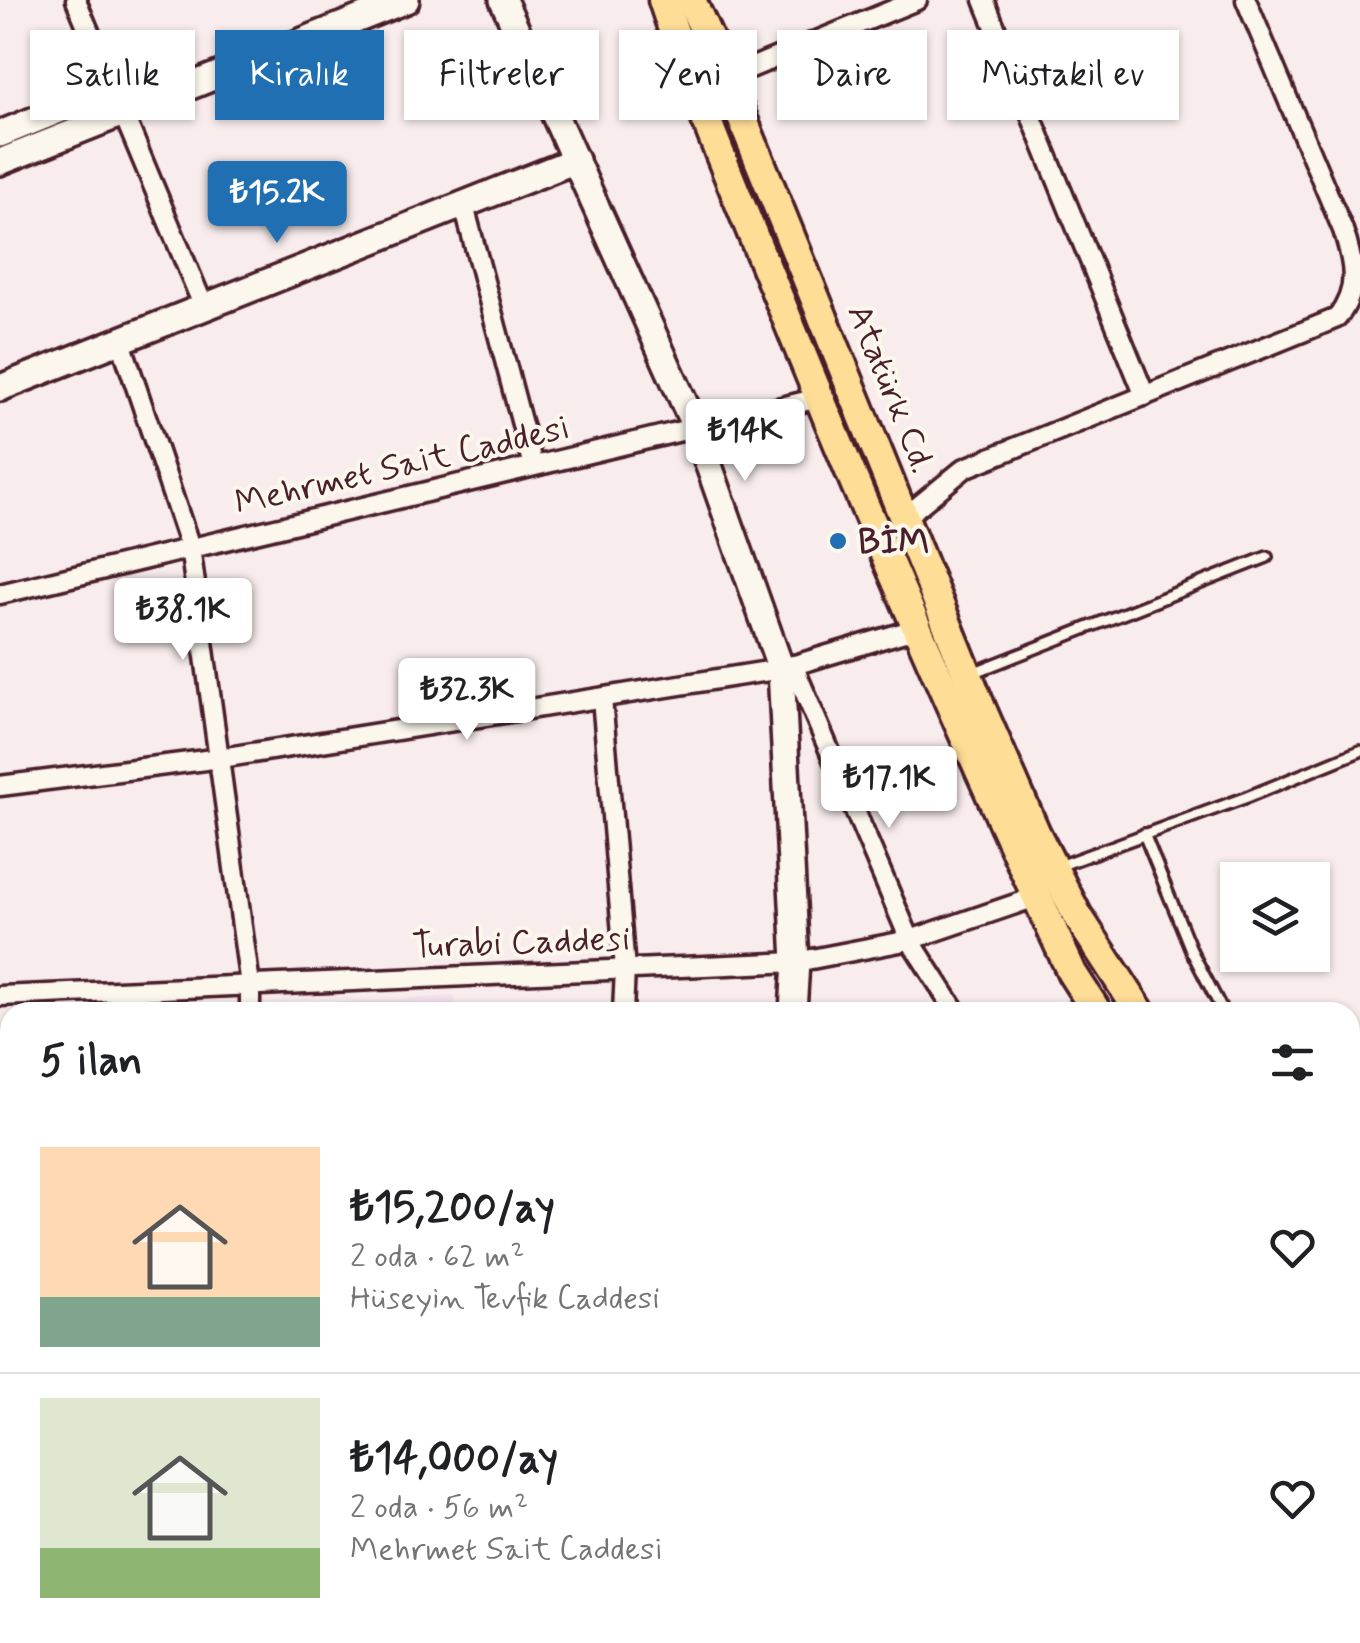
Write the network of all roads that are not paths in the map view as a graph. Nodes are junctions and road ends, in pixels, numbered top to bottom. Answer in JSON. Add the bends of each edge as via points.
{"nodes":[{"id":1,"x":76,"y":0,"type":"edge"},
{"id":2,"x":406,"y":0,"type":"edge"},
{"id":3,"x":503,"y":0,"type":"edge"},
{"id":4,"x":660,"y":0,"type":"edge"},
{"id":5,"x":690,"y":0,"type":"edge"},
{"id":6,"x":700,"y":0,"type":"edge"},
{"id":7,"x":918,"y":0,"type":"edge"},
{"id":8,"x":984,"y":0,"type":"edge"},
{"id":9,"x":1246,"y":0,"type":"edge"},
{"id":10,"x":88,"y":30,"type":"edge"},
{"id":11,"x":704,"y":30,"type":"edge"},
{"id":12,"x":710,"y":30,"type":"edge"},
{"id":13,"x":757,"y":61,"type":"edge"},
{"id":14,"x":195,"y":83,"type":"edge"},
{"id":15,"x":35,"y":120,"type":"edge"},
{"id":16,"x":102,"y":120,"type":"edge"},
{"id":17,"x":125,"y":120,"type":"edge"},
{"id":18,"x":743,"y":120,"type":"edge"},
{"id":19,"x":0,"y":134,"type":"edge"},
{"id":20,"x":576,"y":160,"type":"junction"},
{"id":21,"x":0,"y":162,"type":"edge"},
{"id":22,"x":463,"y":202,"type":"junction"},
{"id":23,"x":203,"y":305,"type":"junction"},
{"id":24,"x":120,"y":339,"type":"junction"},
{"id":25,"x":0,"y":388,"type":"edge"},
{"id":26,"x":1145,"y":396,"type":"junction"},
{"id":27,"x":819,"y":398,"type":"junction"},
{"id":28,"x":696,"y":429,"type":"junction"},
{"id":29,"x":533,"y":466,"type":"junction"},
{"id":30,"x":904,"y":518,"type":"junction"},
{"id":31,"x":190,"y":547,"type":"junction"},
{"id":32,"x":1268,"y":557,"type":"dead end"},
{"id":33,"x":0,"y":594,"type":"edge"},
{"id":34,"x":918,"y":628,"type":"junction"},
{"id":35,"x":787,"y":667,"type":"junction"},
{"id":36,"x":967,"y":674,"type":"junction"},
{"id":37,"x":602,"y":698,"type":"junction"},
{"id":38,"x":1360,"y":751,"type":"edge"},
{"id":39,"x":221,"y":758,"type":"junction"},
{"id":40,"x":0,"y":786,"type":"edge"},
{"id":41,"x":1144,"y":834,"type":"junction"},
{"id":42,"x":1053,"y":868,"type":"junction"},
{"id":43,"x":1036,"y":897,"type":"junction"},
{"id":44,"x":910,"y":940,"type":"junction"},
{"id":45,"x":796,"y":962,"type":"junction"},
{"id":46,"x":625,"y":969,"type":"junction"},
{"id":47,"x":250,"y":985,"type":"junction"},
{"id":48,"x":0,"y":996,"type":"edge"},
{"id":49,"x":250,"y":1002,"type":"edge"},
{"id":50,"x":624,"y":1002,"type":"edge"},
{"id":51,"x":794,"y":1002,"type":"edge"},
{"id":52,"x":950,"y":1002,"type":"edge"},
{"id":53,"x":1090,"y":1002,"type":"edge"},
{"id":54,"x":1134,"y":1002,"type":"edge"},
{"id":55,"x":1218,"y":1002,"type":"edge"}],
"edges":[{"from":1,"to":10,"type":"street"},
{"from":2,"to":14,"type":"street"},
{"from":3,"to":20,"type":"street"},
{"from":4,"to":27,"type":"main road","name":"Atatürk Cd."},
{"from":5,"to":11,"type":"main road","name":"Atatürk Cd."},
{"from":6,"to":12,"type":"main road"},
{"from":7,"to":13,"type":"street"},
{"from":8,"to":26,"type":"street"},
{"from":9,"to":26,"type":"street","via":[[1343,230],[1355,283],[1338,318]]},
{"from":15,"to":19,"type":"street"},
{"from":16,"to":21,"type":"street"},
{"from":17,"to":23,"type":"street"},
{"from":18,"to":30,"type":"main road","name":"Atatürk Cd."},
{"from":20,"to":22,"type":"street"},
{"from":20,"to":28,"type":"street"},
{"from":22,"to":23,"type":"street"},
{"from":22,"to":29,"type":"street"},
{"from":23,"to":24,"type":"street"},
{"from":24,"to":25,"type":"street"},
{"from":24,"to":31,"type":"street"},
{"from":26,"to":30,"type":"street","via":[[965,468]]},
{"from":27,"to":28,"type":"street","name":"Mehrmet Sait Caddesi"},
{"from":27,"to":34,"type":"main road","name":"Atatürk Cd."},
{"from":28,"to":29,"type":"street","name":"Mehrmet Sait Caddesi"},
{"from":28,"to":35,"type":"street"},
{"from":29,"to":31,"type":"street","name":"Mehrmet Sait Caddesi"},
{"from":30,"to":36,"type":"main road","name":"Atatürk Cd."},
{"from":31,"to":33,"type":"street","name":"Mehrmet Sait Caddesi"},
{"from":31,"to":39,"type":"street"},
{"from":32,"to":36,"type":"lane"},
{"from":34,"to":35,"type":"street"},
{"from":34,"to":43,"type":"main road","name":"Atatürk Cd."},
{"from":35,"to":37,"type":"street"},
{"from":35,"to":44,"type":"street"},
{"from":35,"to":45,"type":"street"},
{"from":36,"to":42,"type":"main road","name":"Atatürk Cd."},
{"from":37,"to":39,"type":"street"},
{"from":37,"to":46,"type":"street"},
{"from":38,"to":41,"type":"lane"},
{"from":39,"to":40,"type":"street"},
{"from":39,"to":47,"type":"street"},
{"from":41,"to":42,"type":"lane"},
{"from":41,"to":55,"type":"lane"},
{"from":42,"to":54,"type":"main road","name":"Atatürk Cd."},
{"from":43,"to":44,"type":"street","name":"Turabi Caddesi"},
{"from":43,"to":53,"type":"main road","name":"Atatürk Cd."},
{"from":44,"to":45,"type":"street","name":"Turabi Caddesi"},
{"from":44,"to":52,"type":"street"},
{"from":45,"to":46,"type":"street","name":"Turabi Caddesi"},
{"from":45,"to":51,"type":"street"},
{"from":46,"to":47,"type":"street","name":"Turabi Caddesi"},
{"from":46,"to":50,"type":"street"},
{"from":47,"to":48,"type":"street","name":"Turabi Caddesi"},
{"from":47,"to":49,"type":"street"}]}
